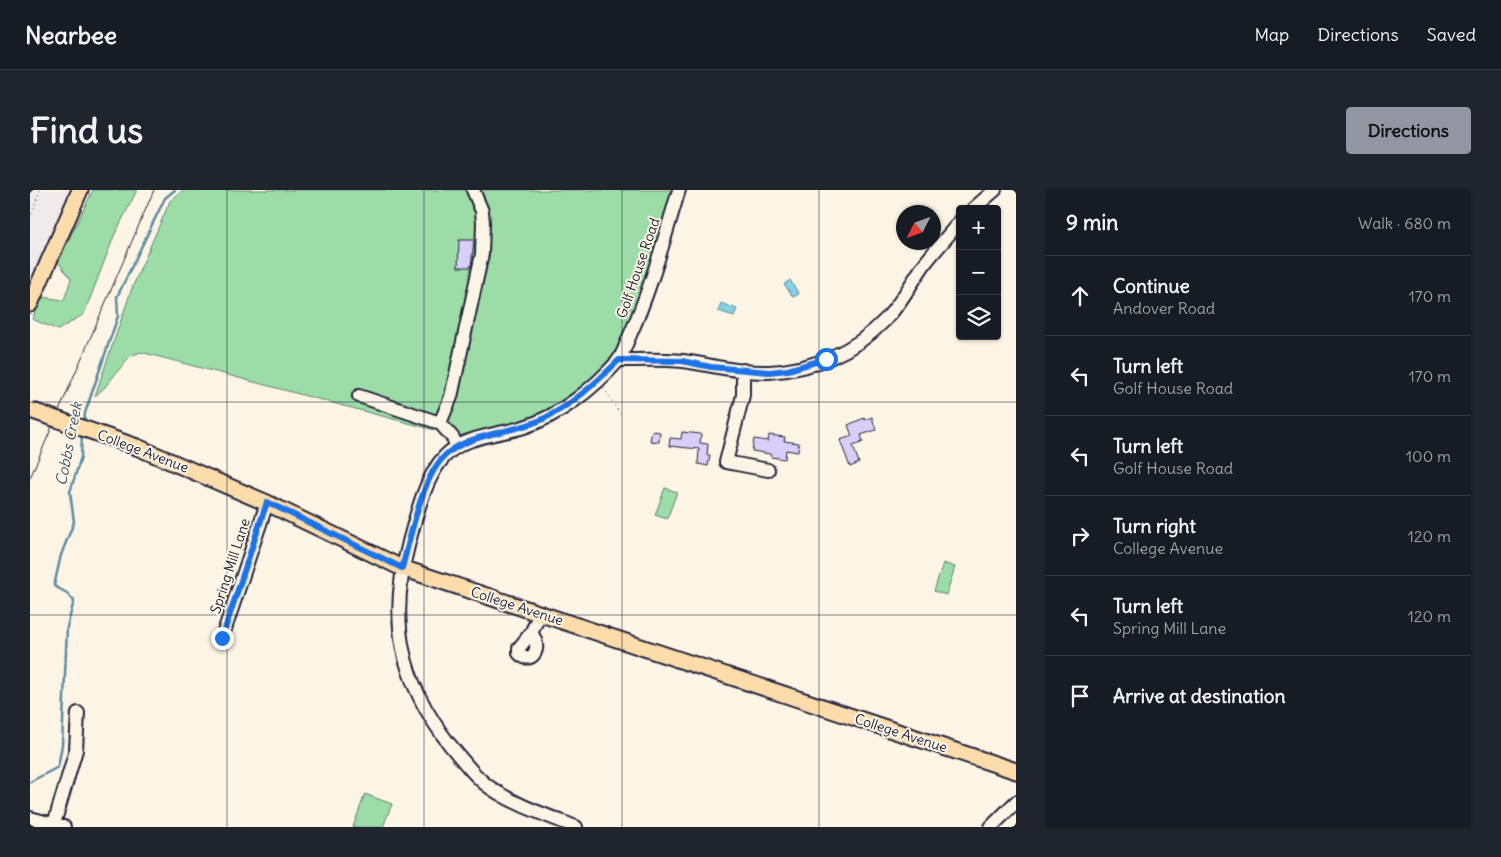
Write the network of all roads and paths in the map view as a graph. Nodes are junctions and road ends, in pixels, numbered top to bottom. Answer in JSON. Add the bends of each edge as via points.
{"nodes":[{"id":1,"x":40,"y":190,"type":"edge"},
{"id":2,"x":80,"y":190,"type":"edge"},
{"id":3,"x":473,"y":190,"type":"edge"},
{"id":4,"x":679,"y":190,"type":"edge"},
{"id":5,"x":996,"y":190,"type":"edge"},
{"id":6,"x":978,"y":205,"type":"edge"},
{"id":7,"x":30,"y":219,"type":"edge"},
{"id":8,"x":956,"y":226,"type":"edge"},
{"id":9,"x":30,"y":304,"type":"edge"},
{"id":10,"x":619,"y":360,"type":"junction"},
{"id":11,"x":743,"y":370,"type":"junction"},
{"id":12,"x":599,"y":379,"type":"junction"},
{"id":13,"x":359,"y":396,"type":"dead end"},
{"id":14,"x":30,"y":410,"type":"edge"},
{"id":15,"x":622,"y":416,"type":"dead end"},
{"id":16,"x":440,"y":423,"type":"junction"},
{"id":17,"x":457,"y":446,"type":"junction"},
{"id":18,"x":768,"y":470,"type":"dead end"},
{"id":19,"x":267,"y":502,"type":"junction"},
{"id":20,"x":402,"y":568,"type":"junction"},
{"id":21,"x":540,"y":614,"type":"junction"},
{"id":22,"x":531,"y":632,"type":"dead end"},
{"id":23,"x":222,"y":638,"type":"dead end"},
{"id":24,"x":78,"y":713,"type":"dead end"},
{"id":25,"x":1016,"y":771,"type":"edge"},
{"id":26,"x":1016,"y":802,"type":"edge"},
{"id":27,"x":30,"y":818,"type":"edge"},
{"id":28,"x":59,"y":826,"type":"edge"},
{"id":29,"x":576,"y":827,"type":"edge"},
{"id":30,"x":991,"y":827,"type":"edge"}],
"edges":[{"from":1,"to":7,"type":"path"},
{"from":2,"to":9,"type":"main road"},
{"from":3,"to":16,"type":"street","via":[[482,211],[482,254],[451,397]]},
{"from":4,"to":10,"type":"street","name":"Golf House Road","via":[[642,309]]},
{"from":5,"to":6,"type":"street"},
{"from":8,"to":11,"type":"street","via":[[893,311],[859,342],[831,357],[801,367],[769,372]]},
{"from":10,"to":11,"type":"street","via":[[682,361]]},
{"from":10,"to":12,"type":"street","name":"Golf House Road"},
{"from":11,"to":18,"type":"street","via":[[743,396],[726,462]]},
{"from":12,"to":15,"type":"path"},
{"from":12,"to":17,"type":"street","name":"Golf House Road","via":[[541,420]]},
{"from":13,"to":16,"type":"street"},
{"from":14,"to":19,"type":"main road","name":"College Avenue","bridge":true,"via":[[137,446]]},
{"from":16,"to":17,"type":"street"},
{"from":17,"to":20,"type":"street","name":"Golf House Road","via":[[439,462],[430,478]]},
{"from":19,"to":20,"type":"main road","name":"College Avenue"},
{"from":19,"to":23,"type":"street","name":"Spring Mill Lane"},
{"from":20,"to":21,"type":"main road","name":"College Avenue"},
{"from":20,"to":29,"type":"street","name":"Golf House Road","via":[[399,631],[403,656],[439,730],[486,784],[542,814]]},
{"from":21,"to":22,"type":"street"},
{"from":21,"to":25,"type":"main road","name":"College Avenue"},
{"from":24,"to":28,"type":"street","via":[[76,750]]},
{"from":26,"to":30,"type":"street"},
{"from":27,"to":28,"type":"street"}]}
